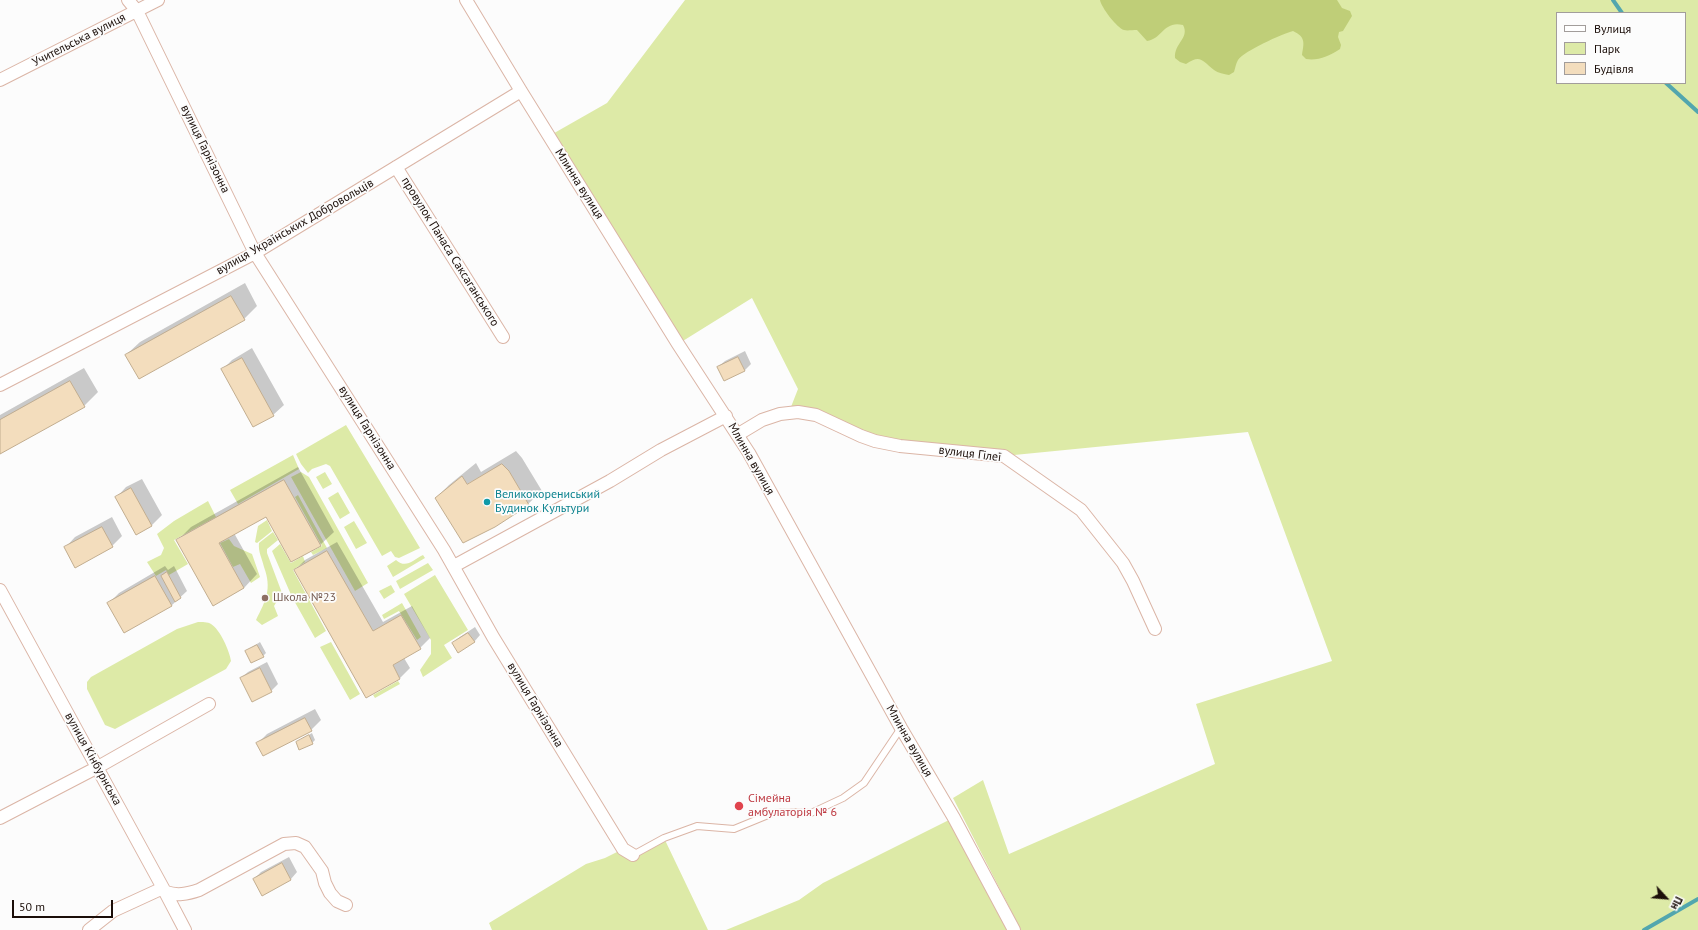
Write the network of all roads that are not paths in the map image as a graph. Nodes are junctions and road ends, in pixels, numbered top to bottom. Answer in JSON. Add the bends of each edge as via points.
{"nodes":[{"id":1,"x":128,"y":0,"type":"edge"},
{"id":2,"x":158,"y":0,"type":"edge"},
{"id":3,"x":466,"y":0,"type":"edge"},
{"id":4,"x":138,"y":11,"type":"junction"},
{"id":5,"x":0,"y":80,"type":"edge"},
{"id":6,"x":521,"y":91,"type":"junction"},
{"id":7,"x":396,"y":167,"type":"junction"},
{"id":8,"x":255,"y":253,"type":"junction"},
{"id":9,"x":503,"y":337,"type":"dead end"},
{"id":10,"x":0,"y":385,"type":"edge"},
{"id":11,"x":726,"y":416,"type":"junction"},
{"id":12,"x":737,"y":435,"type":"junction"},
{"id":13,"x":454,"y":566,"type":"junction"},
{"id":14,"x":0,"y":590,"type":"edge"},
{"id":15,"x":1155,"y":629,"type":"dead end"},
{"id":16,"x":209,"y":704,"type":"dead end"},
{"id":17,"x":901,"y":728,"type":"junction"},
{"id":18,"x":98,"y":767,"type":"junction"},
{"id":19,"x":0,"y":818,"type":"edge"},
{"id":20,"x":628,"y":852,"type":"joint"},
{"id":21,"x":164,"y":890,"type":"junction"},
{"id":22,"x":346,"y":905,"type":"dead end"},
{"id":23,"x":89,"y":930,"type":"edge"},
{"id":24,"x":185,"y":930,"type":"edge"},
{"id":25,"x":1014,"y":930,"type":"edge"}],
"edges":[{"from":1,"to":4,"type":"street","name":"вулиця Гарнізонна"},
{"from":2,"to":4,"type":"street","name":"Учительська вулиця"},
{"from":3,"to":6,"type":"street","name":"Млинна вулиця"},
{"from":4,"to":5,"type":"street","name":"Учительська вулиця"},
{"from":4,"to":8,"type":"street","name":"вулиця Гарнізонна"},
{"from":6,"to":7,"type":"street","name":"вулиця Українських Добровольців"},
{"from":6,"to":11,"type":"street","name":"Млинна вулиця","via":[[678,344]]},
{"from":7,"to":8,"type":"street","name":"вулиця Українських Добровольців"},
{"from":7,"to":9,"type":"street","name":"провулок Панаса Саксаганського"},
{"from":8,"to":10,"type":"street","name":"вулиця Українських Добровольців"},
{"from":8,"to":13,"type":"street","name":"вулиця Гарнізонна"},
{"from":11,"to":12,"type":"street","name":"Млинна вулиця"},
{"from":11,"to":13,"type":"street"},
{"from":12,"to":15,"type":"street","name":"вулиця Гілеї","via":[[762,420],[780,414],[807,412],[875,441],[900,446],[1004,456],[1081,510],[1134,580]]},
{"from":12,"to":17,"type":"street","name":"Млинна вулиця"},
{"from":13,"to":20,"type":"street","name":"вулиця Гарнізонна","via":[[493,637]]},
{"from":14,"to":18,"type":"street","name":"вулиця Кінбурнська"},
{"from":16,"to":18,"type":"street"},
{"from":17,"to":20,"type":"lane","via":[[864,782],[843,798],[811,813],[773,813],[734,829],[697,826]]},
{"from":17,"to":25,"type":"street","name":"Млинна вулиця","via":[[954,818]]},
{"from":18,"to":19,"type":"street"},
{"from":18,"to":21,"type":"street","name":"вулиця Кінбурнська"},
{"from":21,"to":22,"type":"street","via":[[171,894],[186,894],[199,890],[284,844],[296,843],[305,846],[322,872],[330,893],[337,901]]},
{"from":21,"to":23,"type":"street","via":[[113,911]]},
{"from":21,"to":24,"type":"street","name":"вулиця Кінбурнська"}]}
